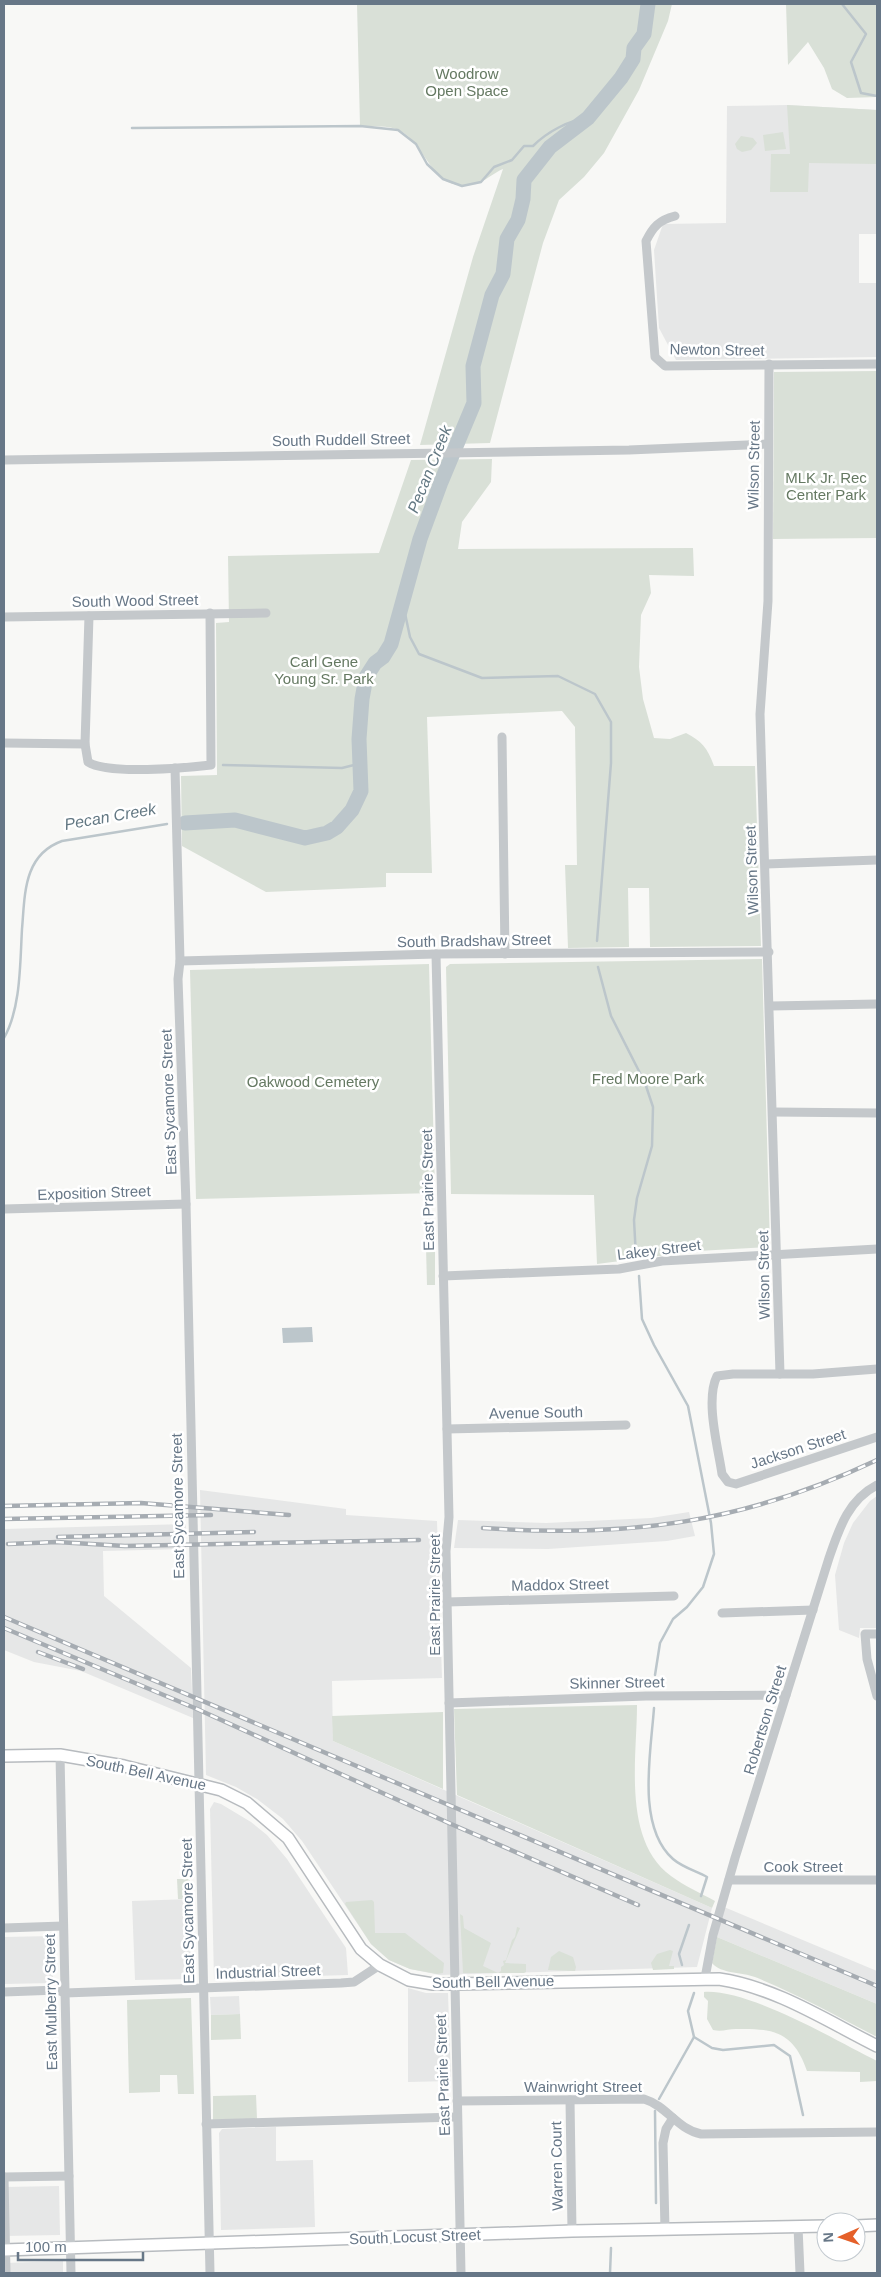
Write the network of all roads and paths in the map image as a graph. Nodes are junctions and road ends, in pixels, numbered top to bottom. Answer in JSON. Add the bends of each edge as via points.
{"nodes":[{"id":1,"x":674,"y":216,"type":"dead end"},
{"id":2,"x":769,"y":364,"type":"junction"},
{"id":3,"x":877,"y":364,"type":"edge"},
{"id":4,"x":768,"y":444,"type":"junction"},
{"id":5,"x":4,"y":460,"type":"edge"},
{"id":6,"x":210,"y":613,"type":"junction"},
{"id":7,"x":266,"y":613,"type":"dead end"},
{"id":8,"x":89,"y":616,"type":"junction"},
{"id":9,"x":4,"y":617,"type":"edge"},
{"id":10,"x":502,"y":737,"type":"dead end"},
{"id":11,"x":4,"y":743,"type":"edge"},
{"id":12,"x":85,"y":744,"type":"junction"},
{"id":13,"x":175,"y":768,"type":"junction"},
{"id":14,"x":877,"y":860,"type":"edge"},
{"id":15,"x":766,"y":864,"type":"junction"},
{"id":16,"x":769,"y":952,"type":"junction"},
{"id":17,"x":436,"y":954,"type":"junction"},
{"id":18,"x":505,"y":954,"type":"junction"},
{"id":19,"x":180,"y":961,"type":"junction"},
{"id":20,"x":877,"y":1004,"type":"edge"},
{"id":21,"x":771,"y":1006,"type":"junction"},
{"id":22,"x":773,"y":1112,"type":"junction"},
{"id":23,"x":877,"y":1114,"type":"edge"},
{"id":24,"x":186,"y":1204,"type":"junction"},
{"id":25,"x":4,"y":1210,"type":"edge"},
{"id":26,"x":877,"y":1249,"type":"edge"},
{"id":27,"x":777,"y":1254,"type":"junction"},
{"id":28,"x":443,"y":1276,"type":"junction"},
{"id":29,"x":877,"y":1369,"type":"edge"},
{"id":30,"x":780,"y":1374,"type":"junction"},
{"id":31,"x":626,"y":1425,"type":"dead end"},
{"id":32,"x":447,"y":1429,"type":"junction"},
{"id":33,"x":877,"y":1437,"type":"edge"},
{"id":34,"x":877,"y":1485,"type":"edge"},
{"id":35,"x":674,"y":1596,"type":"dead end"},
{"id":36,"x":447,"y":1602,"type":"junction"},
{"id":37,"x":813,"y":1610,"type":"junction"},
{"id":38,"x":722,"y":1614,"type":"dead end"},
{"id":39,"x":877,"y":1634,"type":"edge"},
{"id":40,"x":786,"y":1694,"type":"junction"},
{"id":41,"x":877,"y":1696,"type":"edge"},
{"id":42,"x":449,"y":1703,"type":"junction"},
{"id":43,"x":60,"y":1755,"type":"junction"},
{"id":44,"x":4,"y":1756,"type":"edge"},
{"id":45,"x":199,"y":1783,"type":"junction"},
{"id":46,"x":729,"y":1880,"type":"junction"},
{"id":47,"x":877,"y":1880,"type":"edge"},
{"id":48,"x":64,"y":1926,"type":"junction"},
{"id":49,"x":4,"y":1928,"type":"edge"},
{"id":50,"x":380,"y":1965,"type":"junction"},
{"id":51,"x":705,"y":1978,"type":"junction"},
{"id":52,"x":454,"y":1984,"type":"junction"},
{"id":53,"x":203,"y":1988,"type":"junction"},
{"id":54,"x":4,"y":1992,"type":"edge"},
{"id":55,"x":65,"y":1993,"type":"junction"},
{"id":56,"x":877,"y":2046,"type":"edge"},
{"id":57,"x":570,"y":2100,"type":"junction"},
{"id":58,"x":457,"y":2101,"type":"junction"},
{"id":59,"x":458,"y":2117,"type":"junction"},
{"id":60,"x":673,"y":2118,"type":"junction"},
{"id":61,"x":206,"y":2124,"type":"junction"},
{"id":62,"x":877,"y":2132,"type":"edge"},
{"id":63,"x":69,"y":2176,"type":"junction"},
{"id":64,"x":4,"y":2177,"type":"edge"},
{"id":65,"x":816,"y":2226,"type":"edge"},
{"id":66,"x":798,"y":2227,"type":"junction"},
{"id":67,"x":665,"y":2230,"type":"junction"},
{"id":68,"x":572,"y":2231,"type":"junction"},
{"id":69,"x":461,"y":2235,"type":"junction"},
{"id":70,"x":209,"y":2244,"type":"junction"},
{"id":71,"x":70,"y":2249,"type":"junction"},
{"id":72,"x":5,"y":2250,"type":"edge"},
{"id":73,"x":6,"y":2273,"type":"edge"},
{"id":74,"x":71,"y":2273,"type":"edge"},
{"id":75,"x":210,"y":2273,"type":"edge"},
{"id":76,"x":461,"y":2273,"type":"edge"},
{"id":77,"x":800,"y":2273,"type":"edge"}],
"edges":[{"from":1,"to":2,"type":"street","name":"Newton Street","via":[[653,227],[646,241],[655,357],[666,366]]},
{"from":2,"to":3,"type":"street","name":"Newton Street"},
{"from":2,"to":4,"type":"street","name":"Wilson Street"},
{"from":4,"to":5,"type":"street","name":"South Ruddell Street","via":[[629,450]]},
{"from":4,"to":15,"type":"street","name":"Wilson Street","via":[[768,601],[760,714]]},
{"from":6,"to":7,"type":"street","name":"South Wood Street"},
{"from":6,"to":8,"type":"street","name":"South Wood Street"},
{"from":6,"to":13,"type":"street","via":[[211,765]]},
{"from":8,"to":9,"type":"street","name":"South Wood Street"},
{"from":8,"to":12,"type":"street"},
{"from":10,"to":18,"type":"street"},
{"from":11,"to":12,"type":"street"},
{"from":12,"to":13,"type":"street","via":[[88,762],[95,767]]},
{"from":13,"to":19,"type":"street","name":"East Sycamore Street"},
{"from":14,"to":15,"type":"street"},
{"from":15,"to":16,"type":"street","name":"Wilson Street"},
{"from":16,"to":18,"type":"street","name":"South Bradshaw Street"},
{"from":16,"to":21,"type":"street","name":"Wilson Street"},
{"from":17,"to":18,"type":"street","name":"South Bradshaw Street"},
{"from":17,"to":19,"type":"street","name":"South Bradshaw Street"},
{"from":17,"to":28,"type":"street","name":"East Prairie Street"},
{"from":19,"to":24,"type":"street","name":"East Sycamore Street"},
{"from":20,"to":21,"type":"street"},
{"from":21,"to":22,"type":"street","name":"Wilson Street"},
{"from":22,"to":23,"type":"street"},
{"from":22,"to":27,"type":"street","name":"Wilson Street"},
{"from":24,"to":25,"type":"street","name":"Exposition Street"},
{"from":24,"to":45,"type":"street","name":"East Sycamore Street"},
{"from":26,"to":27,"type":"street","name":"Lakey Street"},
{"from":27,"to":28,"type":"street","name":"Lakey Street","via":[[662,1261],[619,1269]]},
{"from":27,"to":30,"type":"street","name":"Wilson Street"},
{"from":28,"to":32,"type":"street","name":"East Prairie Street"},
{"from":29,"to":30,"type":"street"},
{"from":30,"to":33,"type":"street","name":"Jackson Street","via":[[717,1376],[713,1384],[714,1427],[722,1474],[728,1482],[736,1484]]},
{"from":31,"to":32,"type":"street","name":"Avenue South"},
{"from":32,"to":36,"type":"street","name":"East Prairie Street"},
{"from":34,"to":37,"type":"street","name":"Robertson Street","via":[[843,1518]]},
{"from":35,"to":36,"type":"street","name":"Maddox Street"},
{"from":36,"to":42,"type":"street","name":"East Prairie Street"},
{"from":37,"to":38,"type":"street"},
{"from":37,"to":40,"type":"street","name":"Robertson Street"},
{"from":39,"to":41,"type":"street","via":[[865,1634],[867,1659]]},
{"from":40,"to":42,"type":"street","name":"Skinner Street"},
{"from":40,"to":46,"type":"street","name":"Robertson Street"},
{"from":42,"to":52,"type":"street","name":"East Prairie Street"},
{"from":43,"to":44,"type":"main road","name":"South Bell Avenue"},
{"from":43,"to":45,"type":"main road","name":"South Bell Avenue"},
{"from":43,"to":48,"type":"street","name":"East Mulberry Street"},
{"from":45,"to":50,"type":"main road","name":"South Bell Avenue","via":[[247,1803],[288,1838],[361,1949]]},
{"from":45,"to":53,"type":"street","name":"East Sycamore Street"},
{"from":46,"to":47,"type":"street","name":"Cook Street"},
{"from":46,"to":51,"type":"street","name":"Robertson Street"},
{"from":48,"to":49,"type":"street"},
{"from":48,"to":55,"type":"street","name":"East Mulberry Street"},
{"from":50,"to":52,"type":"main road","name":"South Bell Avenue","via":[[409,1980]]},
{"from":50,"to":53,"type":"street","name":"Industrial Street","via":[[354,1982]]},
{"from":51,"to":52,"type":"main road","name":"South Bell Avenue"},
{"from":51,"to":56,"type":"main road","name":"South Bell Avenue","via":[[732,1980],[759,1988]]},
{"from":52,"to":58,"type":"street","name":"East Prairie Street"},
{"from":53,"to":55,"type":"street","name":"Industrial Street"},
{"from":53,"to":61,"type":"street","name":"East Sycamore Street"},
{"from":54,"to":55,"type":"street","name":"Industrial Street","via":[[58,1990]]},
{"from":55,"to":63,"type":"street","name":"East Mulberry Street"},
{"from":57,"to":58,"type":"street","name":"Wainwright Street"},
{"from":57,"to":60,"type":"street","name":"Wainwright Street","via":[[644,2099],[660,2106]]},
{"from":57,"to":68,"type":"street","name":"Warren Court"},
{"from":58,"to":59,"type":"street","name":"East Prairie Street"},
{"from":59,"to":61,"type":"street"},
{"from":59,"to":69,"type":"street","name":"East Prairie Street"},
{"from":60,"to":62,"type":"street","name":"Wainwright Street","via":[[683,2127],[701,2134]]},
{"from":60,"to":67,"type":"street","via":[[666,2129],[664,2142]]},
{"from":61,"to":70,"type":"street","name":"East Sycamore Street"},
{"from":63,"to":64,"type":"street"},
{"from":63,"to":71,"type":"street","name":"East Mulberry Street"},
{"from":64,"to":72,"type":"street"},
{"from":65,"to":66,"type":"main road","name":"South Locust Street"},
{"from":66,"to":67,"type":"main road","name":"South Locust Street"},
{"from":66,"to":77,"type":"street"},
{"from":67,"to":68,"type":"main road","name":"South Locust Street"},
{"from":68,"to":69,"type":"main road","name":"South Locust Street"},
{"from":69,"to":70,"type":"main road","name":"South Locust Street"},
{"from":69,"to":76,"type":"street","name":"East Prairie Street"},
{"from":70,"to":71,"type":"main road","name":"South Locust Street"},
{"from":70,"to":75,"type":"street","name":"East Sycamore Street"},
{"from":71,"to":72,"type":"main road","name":"South Locust Street"},
{"from":71,"to":74,"type":"street","name":"East Mulberry Street"},
{"from":72,"to":73,"type":"street"}]}
